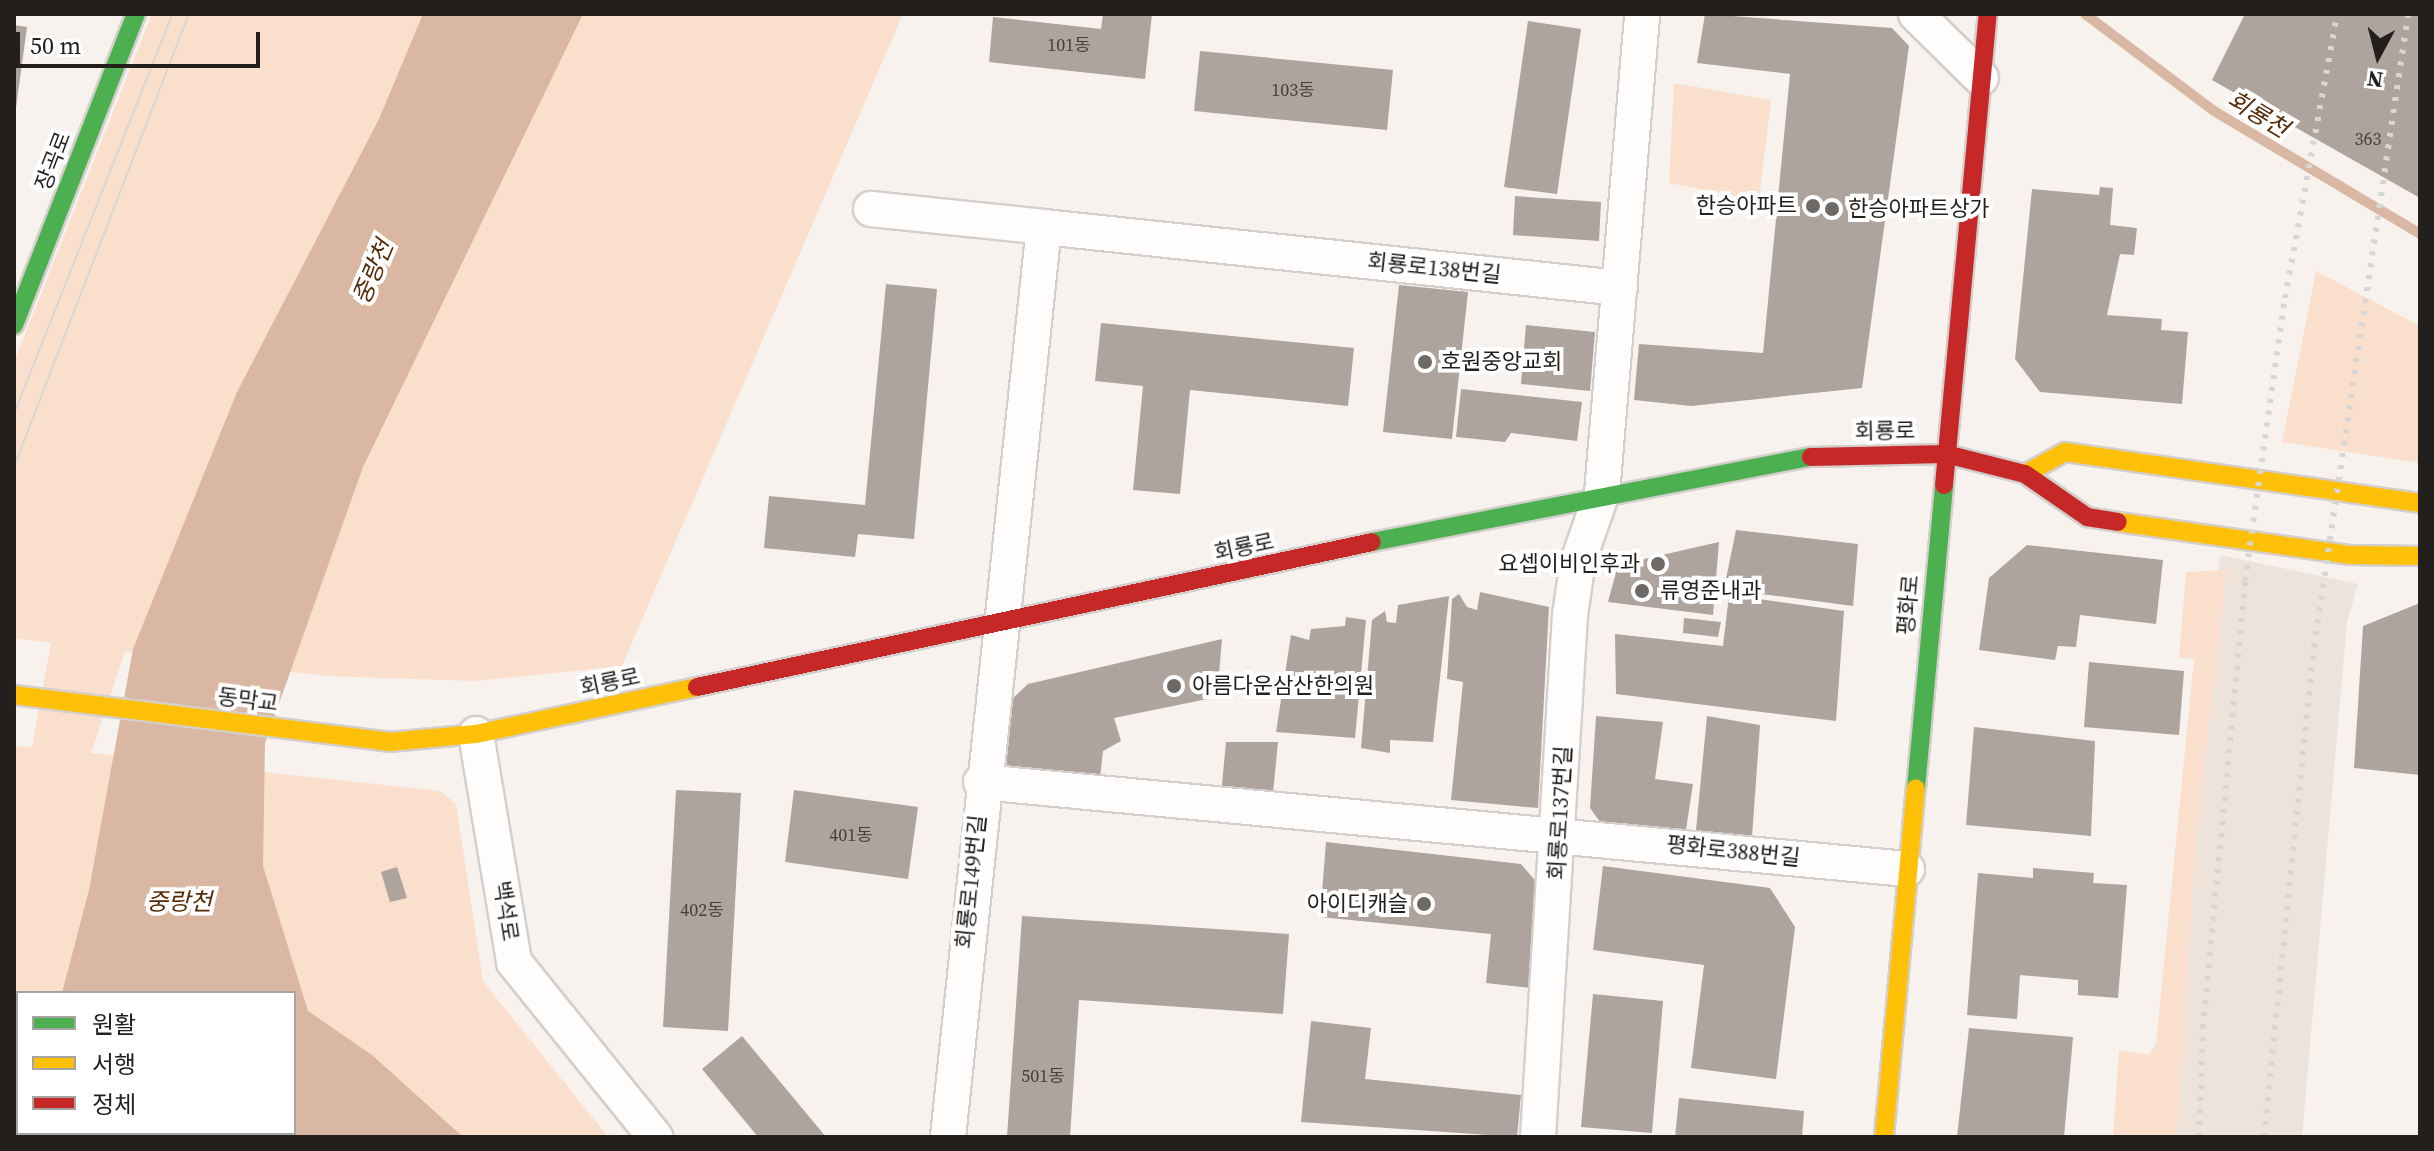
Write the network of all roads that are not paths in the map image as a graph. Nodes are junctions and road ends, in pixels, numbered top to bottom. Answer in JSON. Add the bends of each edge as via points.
{"nodes":[{"id":1,"x":136,"y":14,"type":"edge"},
{"id":2,"x":1642,"y":14,"type":"edge"},
{"id":3,"x":1916,"y":14,"type":"edge"},
{"id":4,"x":1988,"y":14,"type":"edge"},
{"id":5,"x":1981,"y":78,"type":"junction"},
{"id":6,"x":871,"y":209,"type":"dead end"},
{"id":7,"x":1044,"y":227,"type":"junction"},
{"id":8,"x":1620,"y":288,"type":"junction"},
{"id":9,"x":14,"y":325,"type":"edge"},
{"id":10,"x":1946,"y":454,"type":"junction"},
{"id":11,"x":2025,"y":474,"type":"junction"},
{"id":12,"x":1602,"y":493,"type":"junction"},
{"id":13,"x":2420,"y":503,"type":"edge"},
{"id":14,"x":2351,"y":555,"type":"junction"},
{"id":15,"x":2420,"y":556,"type":"edge"},
{"id":16,"x":2420,"y":573,"type":"edge"},
{"id":17,"x":997,"y":626,"type":"junction"},
{"id":18,"x":14,"y":695,"type":"edge"},
{"id":19,"x":476,"y":734,"type":"junction"},
{"id":20,"x":981,"y":782,"type":"junction"},
{"id":21,"x":1559,"y":833,"type":"junction"},
{"id":22,"x":1907,"y":869,"type":"junction"},
{"id":23,"x":655,"y":1137,"type":"edge"},
{"id":24,"x":948,"y":1137,"type":"edge"},
{"id":25,"x":1538,"y":1137,"type":"edge"},
{"id":26,"x":1884,"y":1137,"type":"edge"}],
"edges":[{"from":1,"to":9,"type":"street","name":"장곡로"},
{"from":2,"to":8,"type":"street"},
{"from":3,"to":5,"type":"street"},
{"from":4,"to":5,"type":"street","name":"평화로"},
{"from":5,"to":10,"type":"street","name":"평화로"},
{"from":6,"to":7,"type":"street","name":"회룡로138번길"},
{"from":7,"to":8,"type":"street","name":"회룡로138번길"},
{"from":7,"to":17,"type":"street"},
{"from":8,"to":12,"type":"street"},
{"from":10,"to":11,"type":"street","name":"회룡로"},
{"from":10,"to":12,"type":"street","name":"회룡로","via":[[1809,457]]},
{"from":10,"to":22,"type":"street","name":"평화로"},
{"from":11,"to":13,"type":"street","via":[[2065,452]]},
{"from":11,"to":14,"type":"street","name":"회룡로","via":[[2087,517]]},
{"from":12,"to":17,"type":"street","name":"회룡로"},
{"from":12,"to":21,"type":"street","name":"회룡로137번길","via":[[1578,561],[1570,615]]},
{"from":14,"to":15,"type":"street","name":"회룡로"},
{"from":14,"to":16,"type":"street"},
{"from":17,"to":19,"type":"street","name":"회룡로"},
{"from":17,"to":20,"type":"street","name":"회룡로149번길"},
{"from":18,"to":19,"type":"street","name":"동막교","via":[[389,742]]},
{"from":19,"to":23,"type":"street","name":"백석로","via":[[514,962]]},
{"from":20,"to":21,"type":"street","name":"평화로388번길"},
{"from":20,"to":24,"type":"street","name":"회룡로149번길"},
{"from":21,"to":22,"type":"street","name":"평화로388번길"},
{"from":21,"to":25,"type":"street","name":"회룡로137번길"},
{"from":22,"to":26,"type":"street","name":"평화로"}]}
